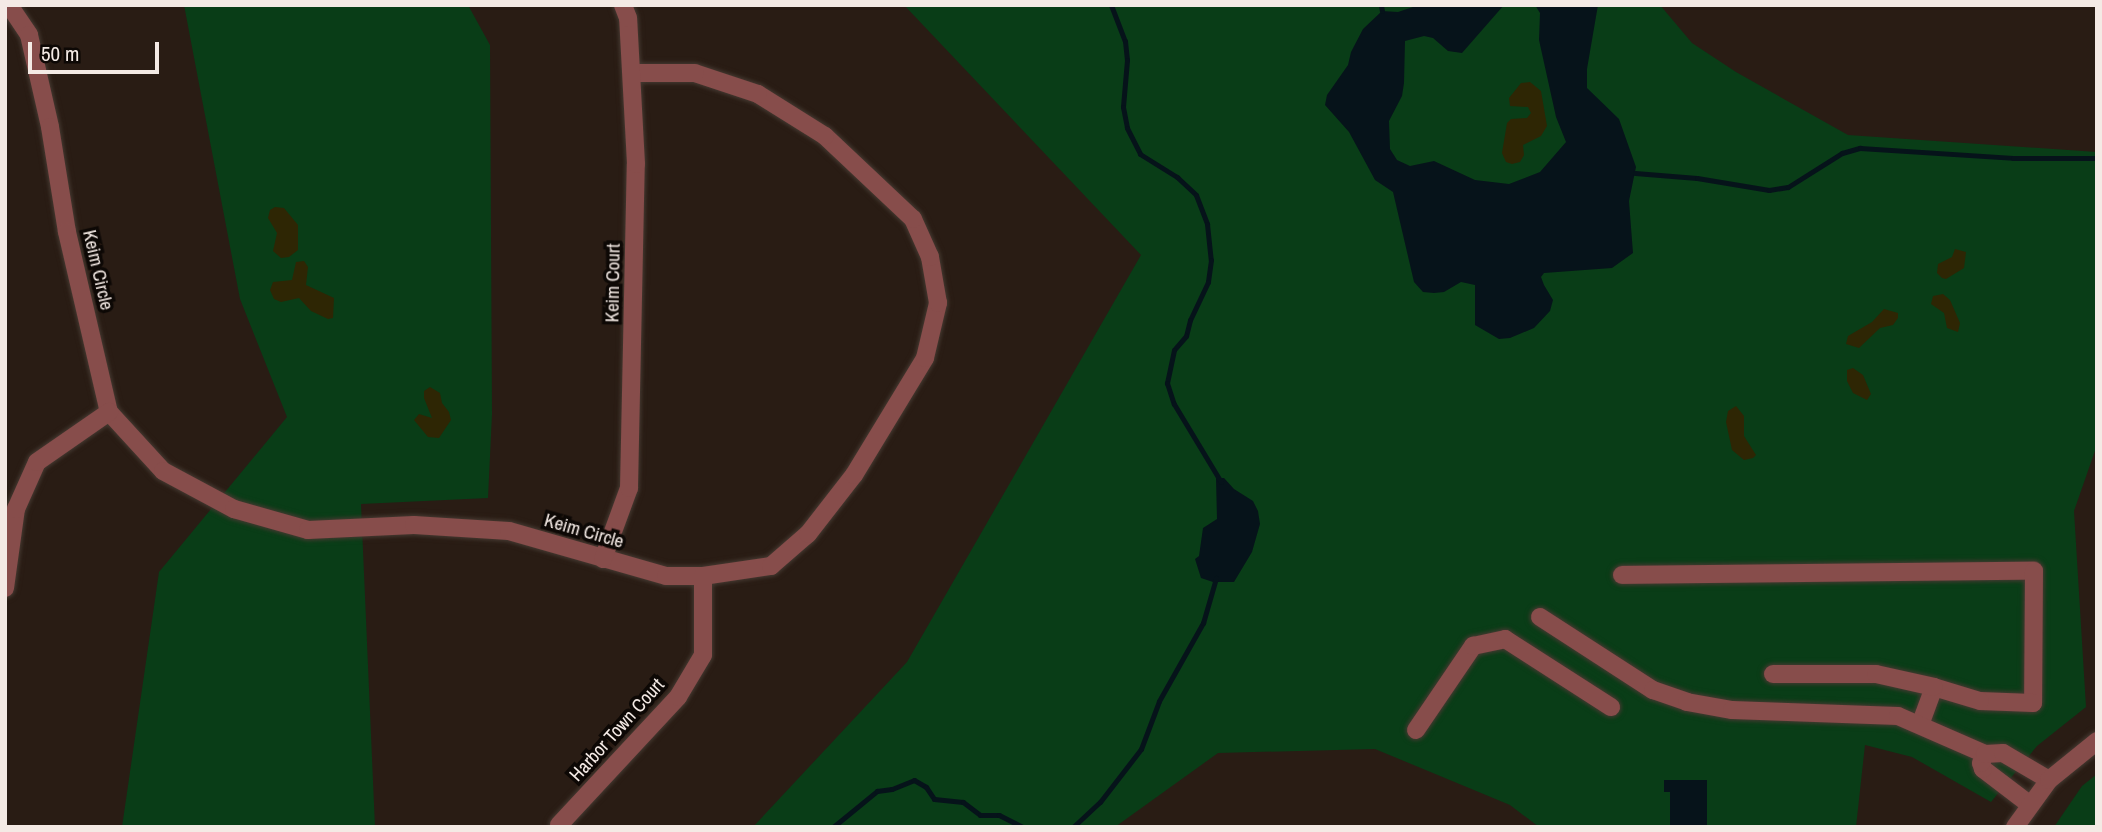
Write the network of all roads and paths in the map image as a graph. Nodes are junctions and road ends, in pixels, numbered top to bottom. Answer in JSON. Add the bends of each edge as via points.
{"nodes":[{"id":1,"x":9,"y":5,"type":"edge"},
{"id":2,"x":623,"y":5,"type":"edge"},
{"id":3,"x":632,"y":73,"type":"junction"},
{"id":4,"x":109,"y":412,"type":"junction"},
{"id":5,"x":603,"y":559,"type":"junction"},
{"id":6,"x":1622,"y":575,"type":"dead end"},
{"id":7,"x":703,"y":576,"type":"junction"},
{"id":8,"x":5,"y":588,"type":"edge"},
{"id":9,"x":1540,"y":617,"type":"dead end"},
{"id":10,"x":1773,"y":674,"type":"dead end"},
{"id":11,"x":1934,"y":687,"type":"junction"},
{"id":12,"x":1611,"y":707,"type":"dead end"},
{"id":13,"x":1920,"y":725,"type":"junction"},
{"id":14,"x":1416,"y":730,"type":"dead end"},
{"id":15,"x":2097,"y":741,"type":"edge"},
{"id":16,"x":1985,"y":754,"type":"junction"},
{"id":17,"x":2049,"y":780,"type":"junction"},
{"id":18,"x":2029,"y":804,"type":"junction"},
{"id":19,"x":559,"y":824,"type":"dead end"},
{"id":20,"x":2015,"y":827,"type":"edge"}],
"edges":[{"from":1,"to":4,"type":"street","name":"Keim Circle","via":[[29,35],[67,232]]},
{"from":2,"to":3,"type":"street","name":"Keim Court"},
{"from":3,"to":5,"type":"street","name":"Keim Court","via":[[636,164],[629,488]]},
{"from":3,"to":7,"type":"street","name":"Keim Circle","via":[[708,77],[758,94],[825,136],[913,219],[930,257],[938,303],[925,358],[854,475],[808,534],[771,566]]},
{"from":4,"to":5,"type":"street","name":"Keim Circle","via":[[163,471],[234,509],[308,530],[414,525],[509,531]]},
{"from":4,"to":8,"type":"street","via":[[37,463],[16,509]]},
{"from":5,"to":7,"type":"street","name":"Keim Circle","via":[[666,576]]},
{"from":6,"to":11,"type":"street","via":[[2034,571],[2033,704],[1980,701]]},
{"from":7,"to":19,"type":"street","name":"Harbor Town Court","via":[[703,655],[678,697]]},
{"from":9,"to":13,"type":"street","via":[[1653,690],[1687,702],[1732,709],[1898,716]]},
{"from":10,"to":11,"type":"street","via":[[1876,674]]},
{"from":11,"to":13,"type":"street"},
{"from":12,"to":14,"type":"street","via":[[1504,639],[1473,646]]},
{"from":13,"to":16,"type":"street"},
{"from":15,"to":17,"type":"street"},
{"from":16,"to":17,"type":"street","via":[[2003,753]]},
{"from":16,"to":18,"type":"street","via":[[1983,769]]},
{"from":17,"to":18,"type":"street"},
{"from":18,"to":20,"type":"street"}]}
